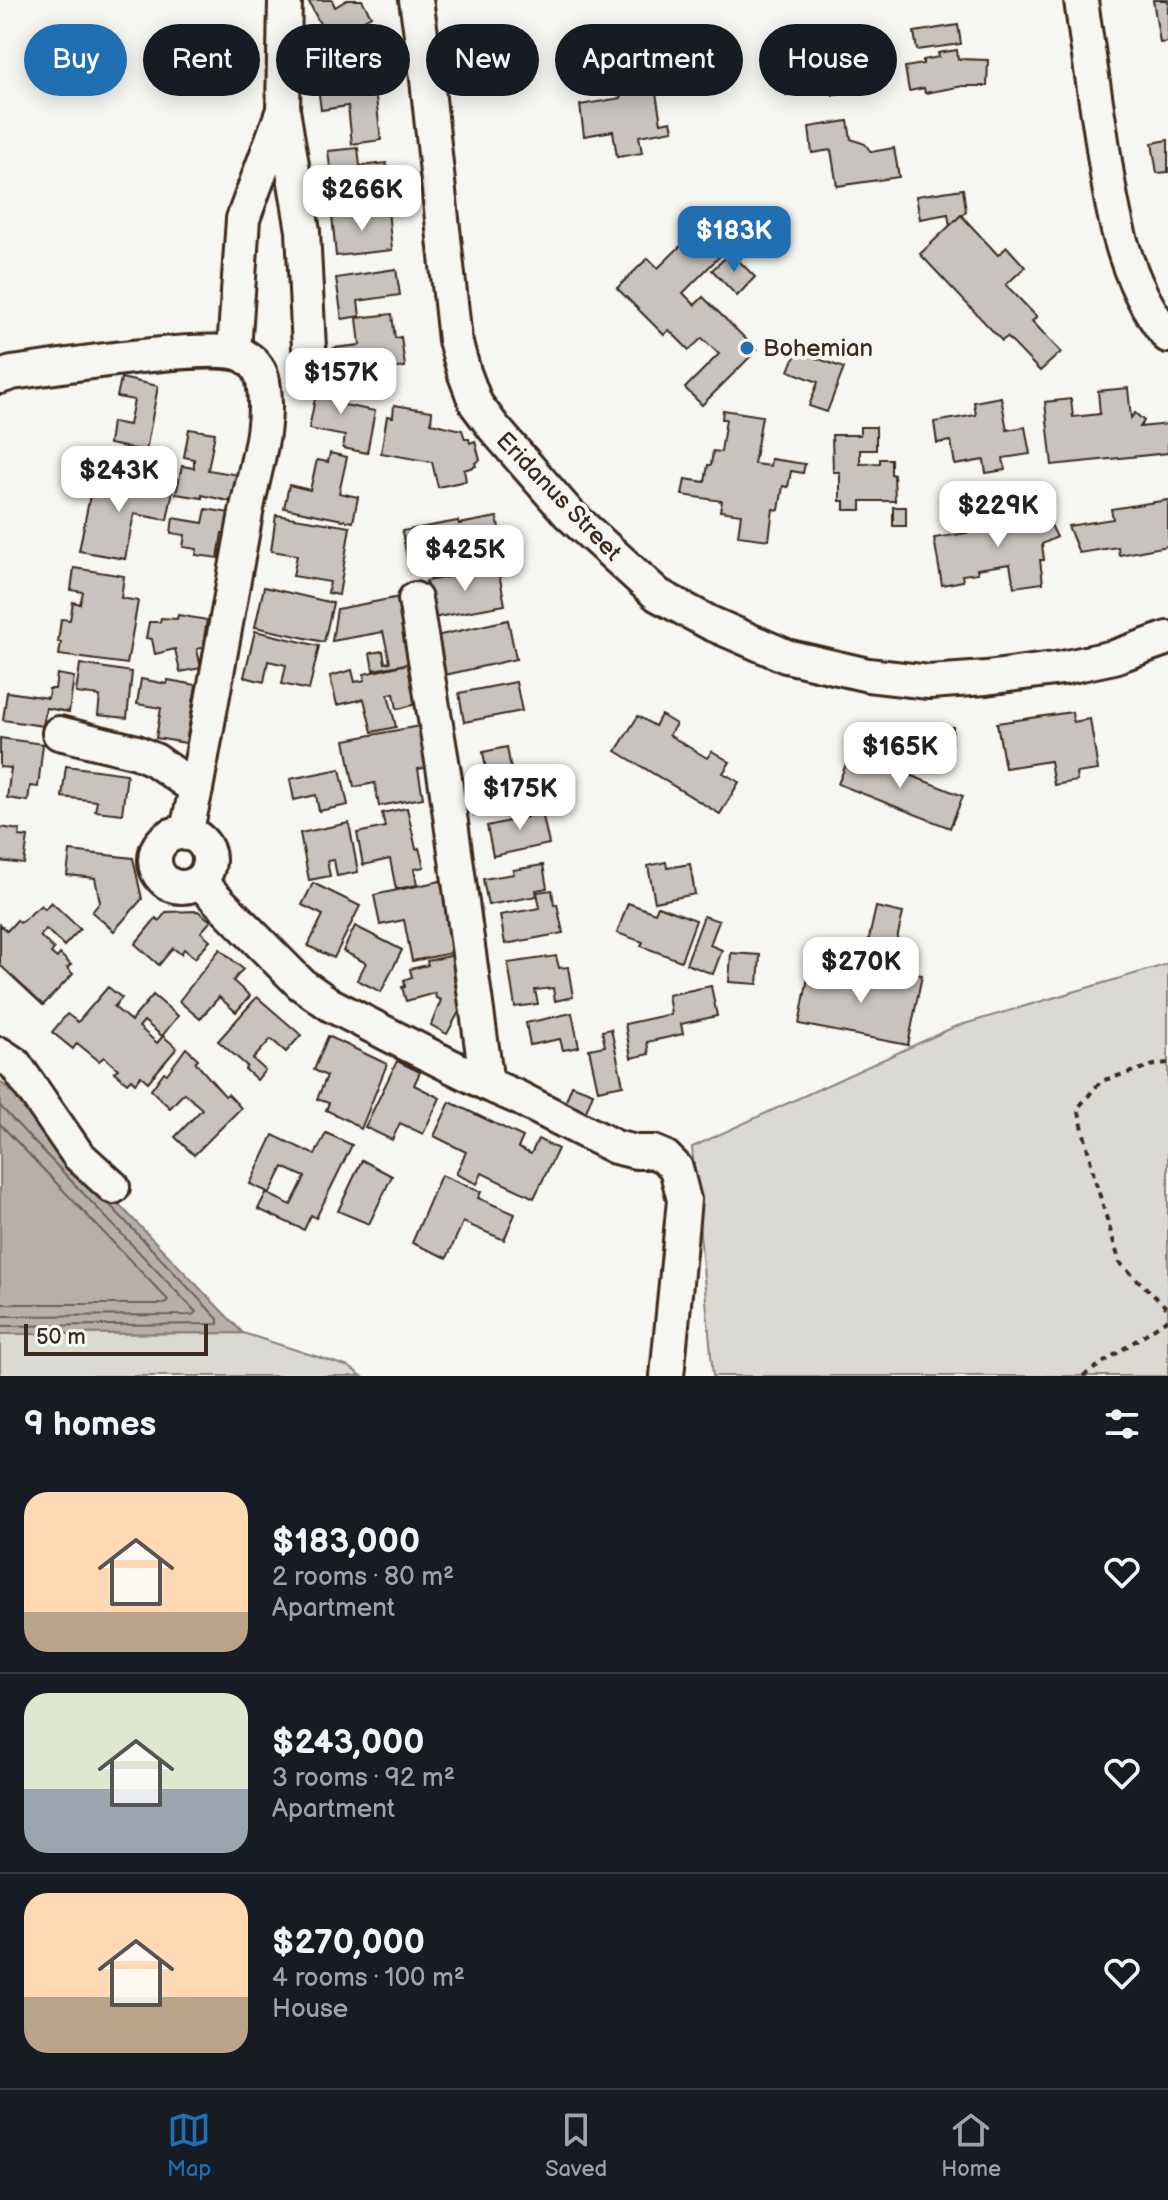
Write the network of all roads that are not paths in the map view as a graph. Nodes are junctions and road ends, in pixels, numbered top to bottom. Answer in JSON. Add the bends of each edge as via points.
{"nodes":[{"id":1,"x":285,"y":0,"type":"edge"},
{"id":2,"x":416,"y":0,"type":"edge"},
{"id":3,"x":1081,"y":0,"type":"edge"},
{"id":4,"x":283,"y":110,"type":"junction"},
{"id":5,"x":1168,"y":336,"type":"edge"},
{"id":6,"x":309,"y":348,"type":"dead end"},
{"id":7,"x":234,"y":351,"type":"junction"},
{"id":8,"x":0,"y":377,"type":"edge"},
{"id":9,"x":415,"y":599,"type":"dead end"},
{"id":10,"x":1168,"y":638,"type":"edge"},
{"id":11,"x":59,"y":733,"type":"dead end"},
{"id":12,"x":196,"y":789,"type":"junction"},
{"id":13,"x":186,"y":834,"type":"junction"},
{"id":14,"x":199,"y":881,"type":"junction"},
{"id":15,"x":0,"y":1054,"type":"edge"},
{"id":16,"x":487,"y":1084,"type":"junction"},
{"id":17,"x":113,"y":1187,"type":"dead end"},
{"id":18,"x":667,"y":1376,"type":"edge"}],
"edges":[{"from":1,"to":4,"type":"street"},
{"from":2,"to":10,"type":"street","name":"Eridanus Street","via":[[455,340],[476,404],[569,514],[658,595],[786,656],[868,675],[929,682],[1062,668]]},
{"from":3,"to":5,"type":"street","via":[[1122,250]]},
{"from":4,"to":6,"type":"street","via":[[303,231]]},
{"from":4,"to":7,"type":"street","via":[[243,219]]},
{"from":7,"to":8,"type":"street","via":[[173,353]]},
{"from":7,"to":12,"type":"street","via":[[261,374],[262,450]]},
{"from":9,"to":16,"type":"street"},
{"from":11,"to":12,"type":"street","via":[[137,752]]},
{"from":12,"to":13,"type":"street"},
{"from":13,"to":14,"type":"street","via":[[206,849],[208,867]]},
{"from":13,"to":14,"type":"street","via":[[162,842],[156,867],[173,886]]},
{"from":14,"to":16,"type":"street","via":[[301,984],[331,1005]]},
{"from":15,"to":17,"type":"street","via":[[15,1064],[78,1155]]},
{"from":16,"to":18,"type":"street","via":[[615,1147],[665,1157],[676,1168],[684,1200]]}]}
